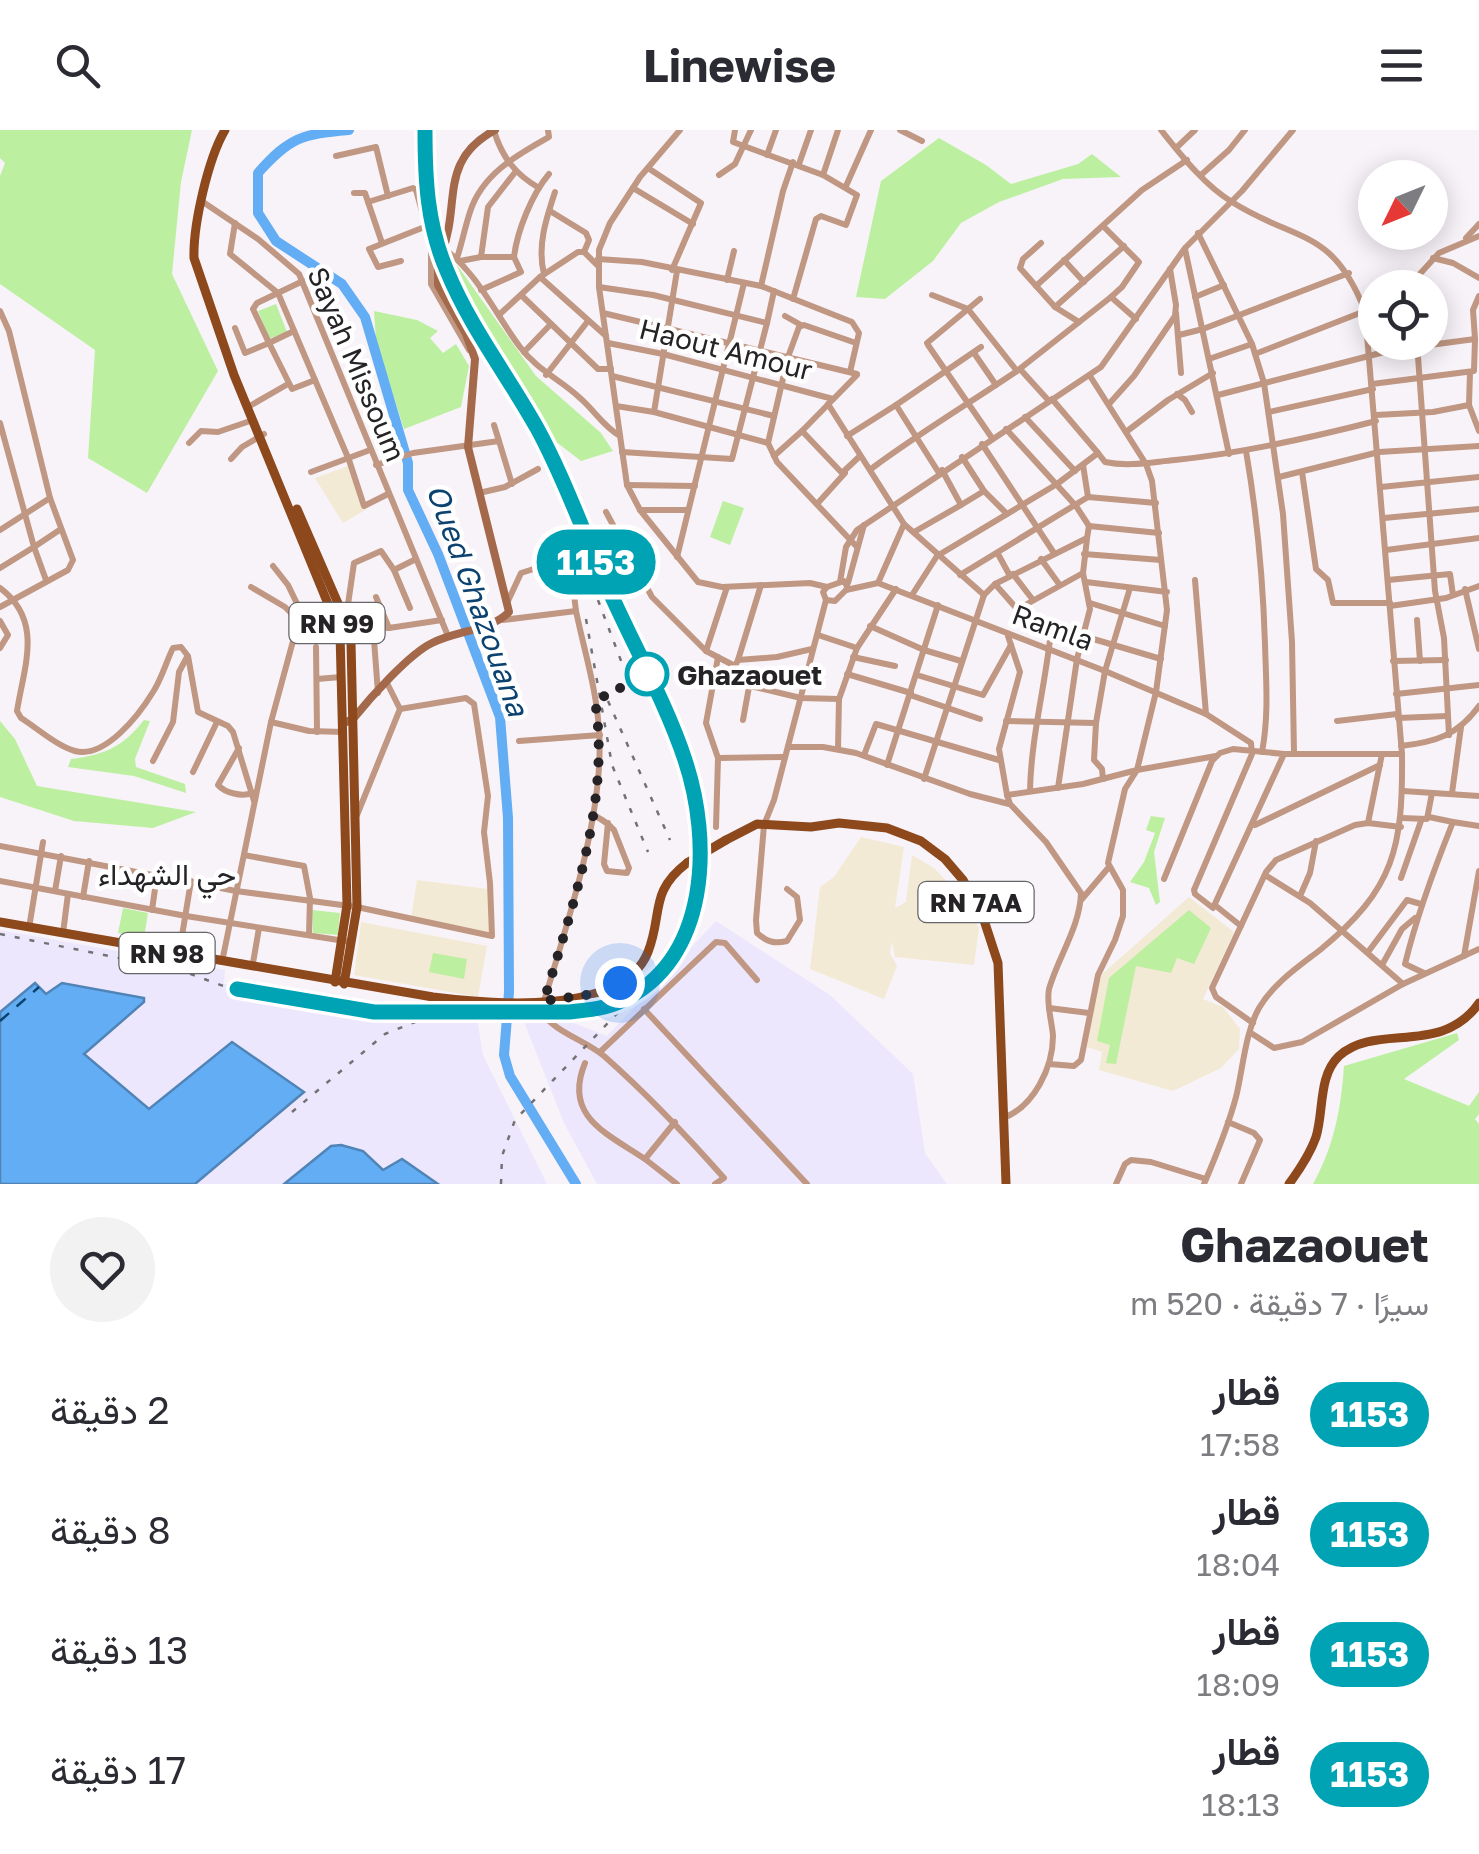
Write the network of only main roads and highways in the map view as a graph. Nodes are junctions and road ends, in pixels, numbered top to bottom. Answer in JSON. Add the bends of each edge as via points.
{"nodes":[{"id":1,"x":225,"y":130,"type":"edge"},
{"id":2,"x":495,"y":130,"type":"edge"},
{"id":3,"x":250,"y":406,"type":"junction"},
{"id":4,"x":262,"y":434,"type":"junction"},
{"id":5,"x":349,"y":719,"type":"junction"},
{"id":6,"x":352,"y":906,"type":"junction"},
{"id":7,"x":0,"y":920,"type":"edge"},
{"id":8,"x":223,"y":961,"type":"junction"},
{"id":9,"x":340,"y":980,"type":"junction"},
{"id":10,"x":376,"y":987,"type":"joint"},
{"id":11,"x":1479,"y":1002,"type":"edge"},
{"id":12,"x":1006,"y":1184,"type":"edge"},
{"id":13,"x":1290,"y":1184,"type":"edge"}],
"edges":[{"from":1,"to":3,"type":"main road","number":"RN 99","via":[[211,160],[194,258]]},
{"from":2,"to":5,"type":"main road","via":[[459,164],[450,255],[438,285],[472,348],[468,447],[506,616],[413,654]]},
{"from":3,"to":4,"type":"main road","number":"RN 99"},
{"from":3,"to":4,"type":"main road","number":"RN 99"},
{"from":4,"to":5,"type":"main road","number":"RN 99","via":[[345,627]]},
{"from":5,"to":6,"type":"main road","number":"RN 99"},
{"from":5,"to":6,"type":"main road","number":"RN 99"},
{"from":6,"to":9,"type":"main road","number":"RN 99"},
{"from":7,"to":8,"type":"main road","number":"RN 98"},
{"from":8,"to":9,"type":"main road","number":"RN 98"},
{"from":8,"to":9,"type":"main road","number":"RN 98"},
{"from":9,"to":10,"type":"main road","number":"RN 98"},
{"from":10,"to":12,"type":"main road","number":"RN 7AA","bridge":true,"via":[[474,1002],[594,994],[632,976],[648,952],[662,890],[687,863],[726,840],[757,824],[888,828],[936,851],[963,880],[998,962]]},
{"from":11,"to":13,"type":"main road","via":[[1445,1030],[1362,1044],[1338,1057],[1326,1076],[1315,1140]]}]}
